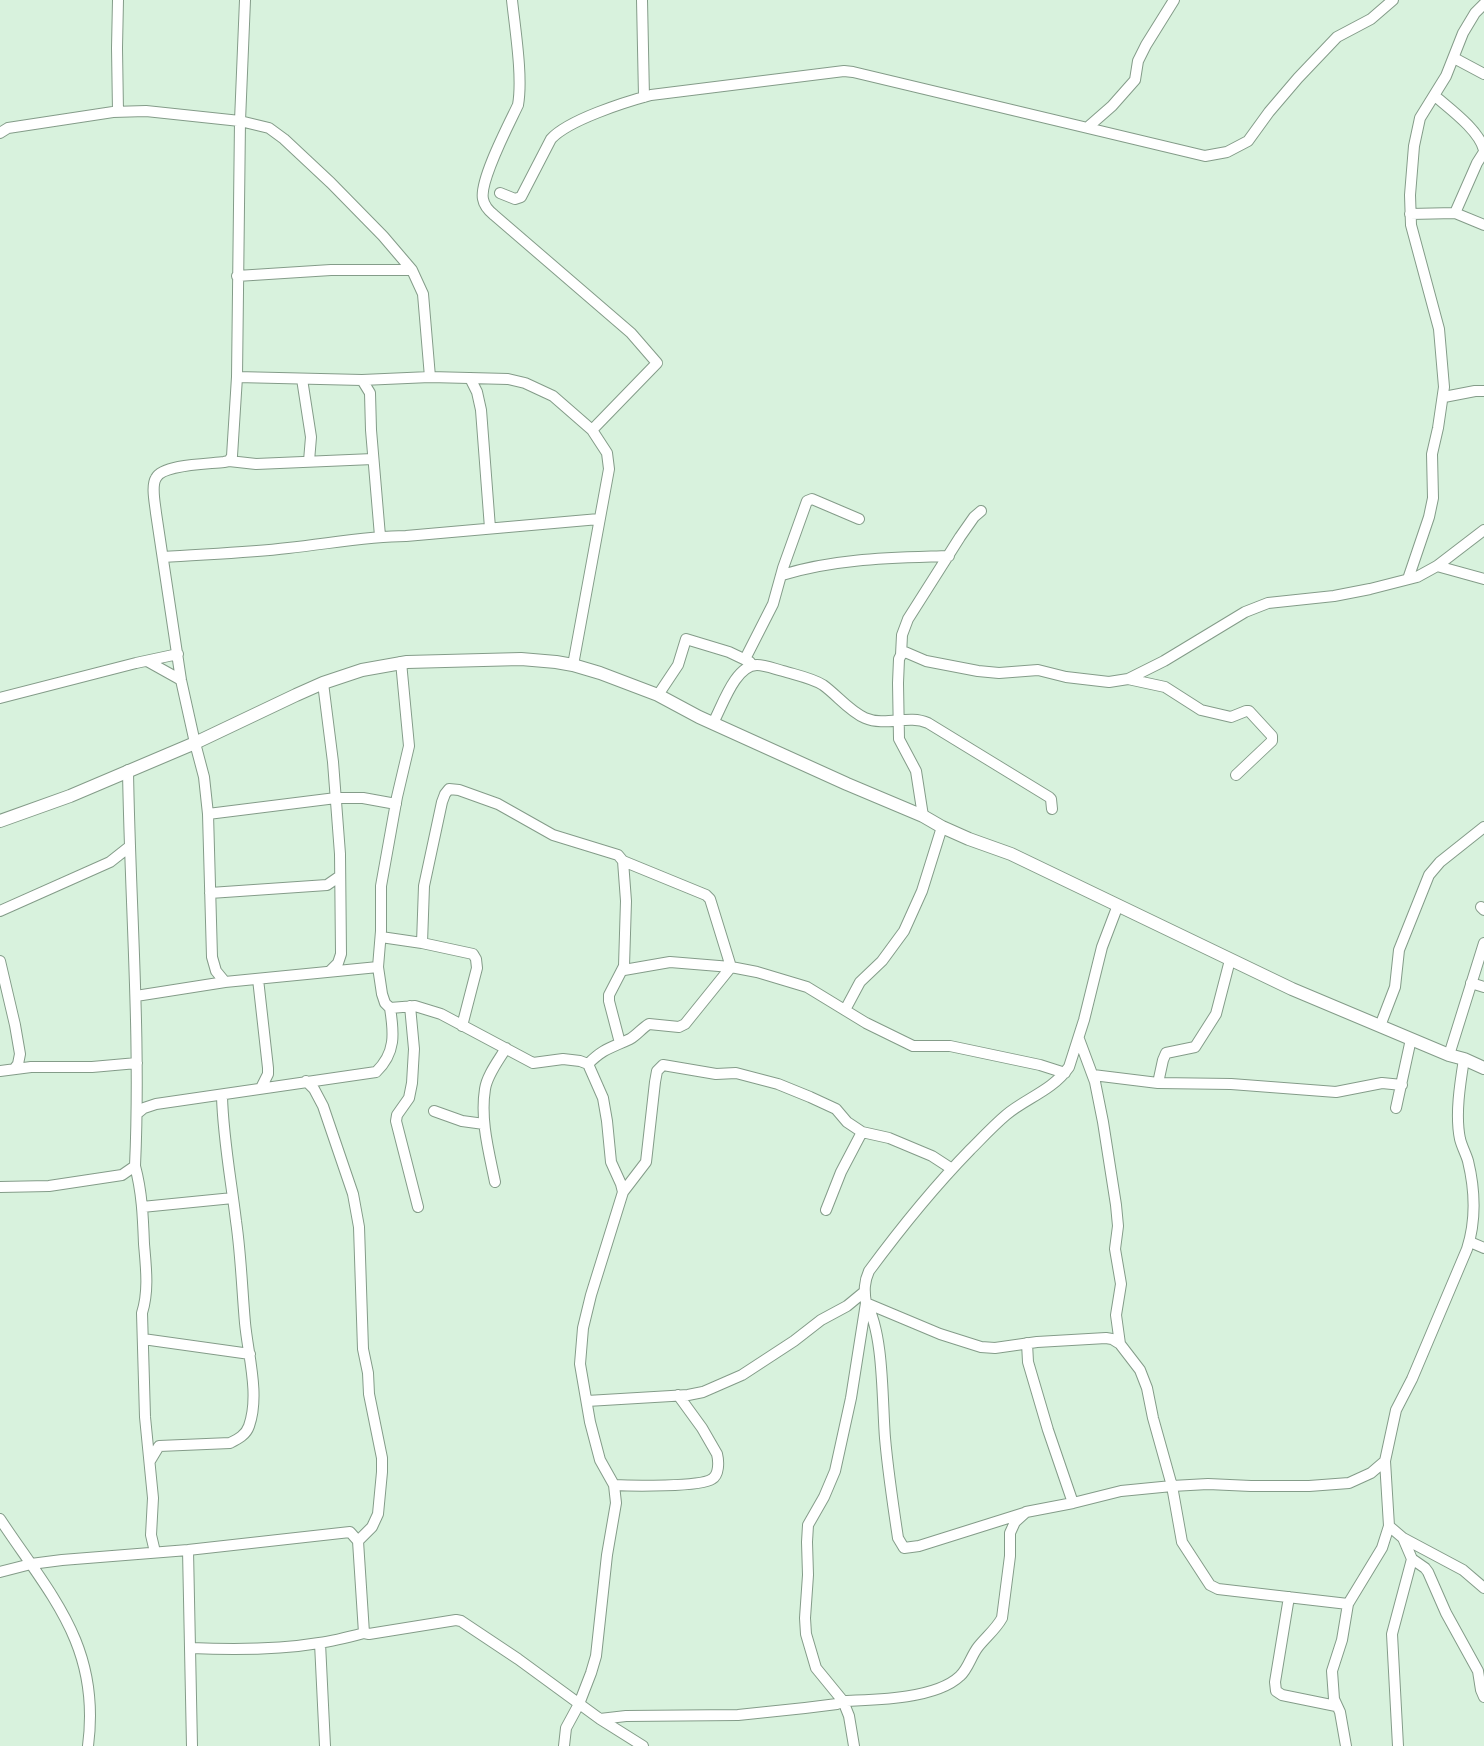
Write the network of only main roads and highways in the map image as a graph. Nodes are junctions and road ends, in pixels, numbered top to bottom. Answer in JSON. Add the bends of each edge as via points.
{"nodes":[{"id":1,"x":0,"y":821,"type":"edge"},
{"id":2,"x":1484,"y":1068,"type":"edge"}],
"edges":[{"from":1,"to":2,"type":"main road","via":[[70,796],[195,743],[323,683],[362,670],[401,662],[521,659],[556,662],[600,673],[658,695],[714,724],[969,839],[1011,854],[1292,989]]}]}
